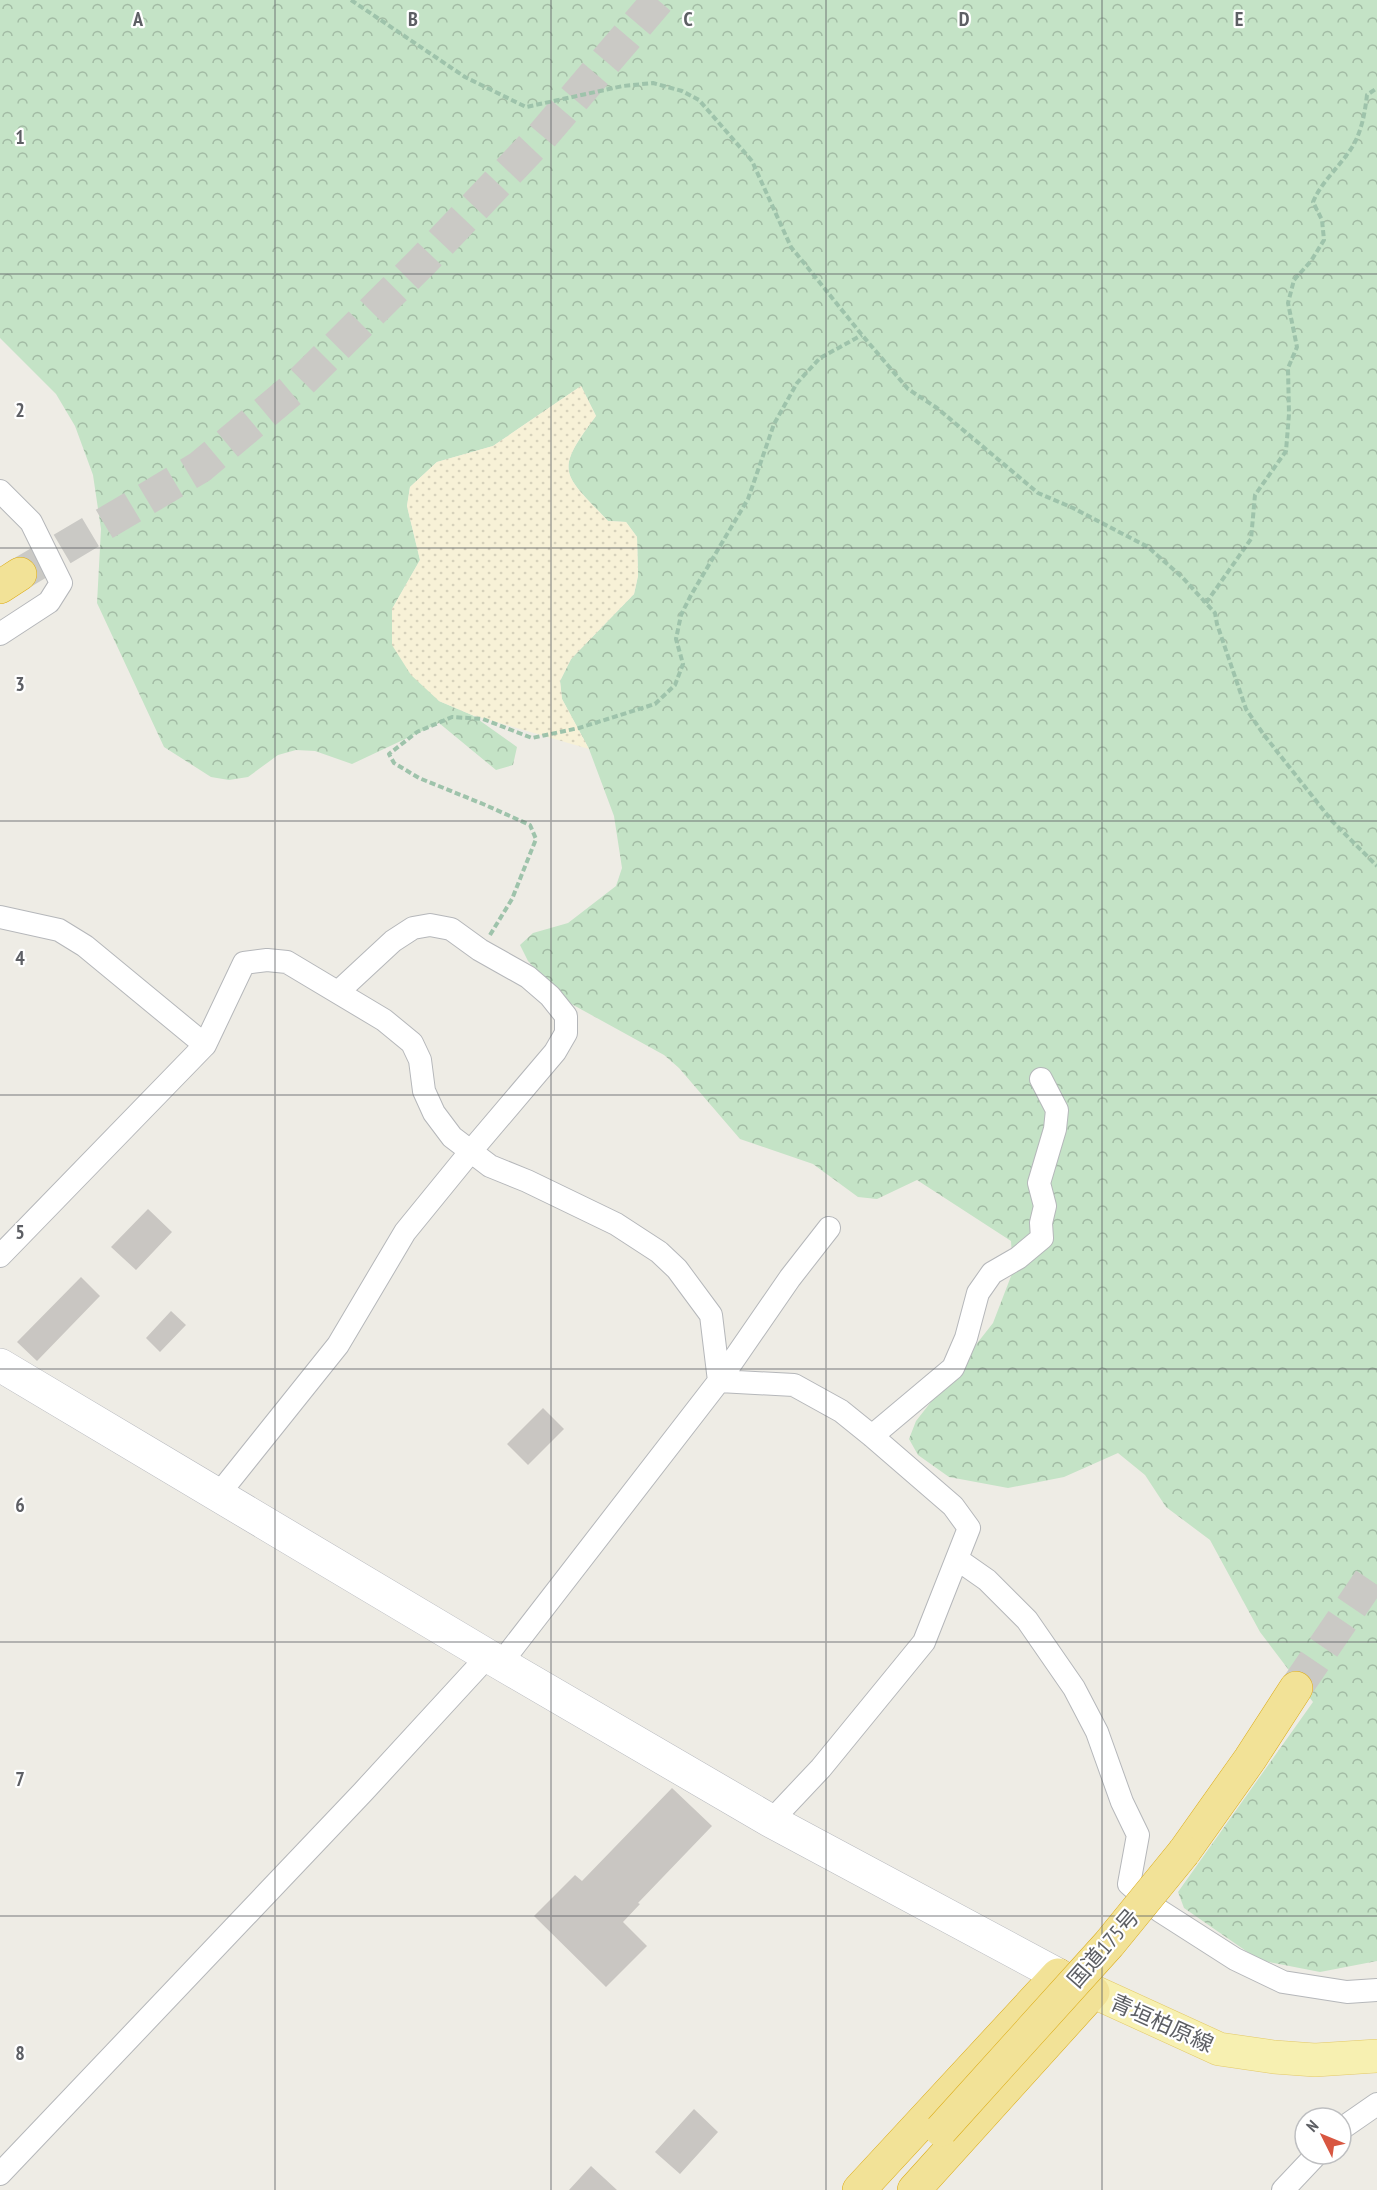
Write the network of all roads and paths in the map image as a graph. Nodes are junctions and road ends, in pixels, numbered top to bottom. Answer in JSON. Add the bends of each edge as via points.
{"nodes":[{"id":1,"x":351,"y":0,"type":"edge"},
{"id":2,"x":1377,"y":88,"type":"edge"},
{"id":3,"x":862,"y":335,"type":"junction"},
{"id":4,"x":0,"y":491,"type":"edge"},
{"id":5,"x":1206,"y":603,"type":"junction"},
{"id":6,"x":0,"y":634,"type":"edge"},
{"id":7,"x":1377,"y":866,"type":"edge"},
{"id":8,"x":0,"y":916,"type":"edge"},
{"id":9,"x":480,"y":950,"type":"junction"},
{"id":10,"x":338,"y":992,"type":"junction"},
{"id":11,"x":205,"y":1045,"type":"junction"},
{"id":12,"x":1041,"y":1078,"type":"dead end"},
{"id":13,"x":471,"y":1151,"type":"junction"},
{"id":14,"x":829,"y":1228,"type":"dead end"},
{"id":15,"x":0,"y":1256,"type":"edge"},
{"id":16,"x":0,"y":1365,"type":"edge"},
{"id":17,"x":719,"y":1381,"type":"junction"},
{"id":18,"x":872,"y":1436,"type":"junction"},
{"id":19,"x":218,"y":1495,"type":"junction"},
{"id":20,"x":957,"y":1559,"type":"junction"},
{"id":21,"x":494,"y":1659,"type":"junction"},
{"id":22,"x":1296,"y":1688,"type":"tunnel mouth"},
{"id":23,"x":771,"y":1821,"type":"junction"},
{"id":24,"x":1058,"y":1976,"type":"junction"},
{"id":25,"x":1377,"y":1990,"type":"edge"},
{"id":26,"x":1093,"y":1992,"type":"junction"},
{"id":27,"x":1377,"y":2056,"type":"edge"},
{"id":28,"x":1377,"y":2104,"type":"edge"},
{"id":29,"x":1353,"y":2121,"type":"edge"},
{"id":30,"x":1306,"y":2166,"type":"edge"},
{"id":31,"x":0,"y":2174,"type":"edge"},
{"id":32,"x":859,"y":2190,"type":"edge"},
{"id":33,"x":886,"y":2190,"type":"edge"},
{"id":34,"x":914,"y":2190,"type":"edge"},
{"id":35,"x":1283,"y":2190,"type":"edge"}],
"edges":[{"from":1,"to":3,"type":"path","via":[[465,77],[526,107],[653,83],[699,100],[752,161],[791,247]]},
{"from":2,"to":5,"type":"path","via":[[1367,95],[1365,118],[1353,145],[1313,202],[1322,220],[1324,240],[1294,280],[1288,303],[1297,347],[1288,368],[1286,451],[1255,495],[1251,538]]},
{"from":3,"to":5,"type":"path","via":[[908,388],[1038,493],[1148,547]]},
{"from":3,"to":9,"type":"path","via":[[820,358],[797,383],[774,424],[748,499],[681,615],[676,639],[683,664],[675,685],[655,704],[532,738],[483,719],[452,717],[417,732],[389,754],[394,763],[419,778],[530,825],[536,839],[512,899]]},
{"from":4,"to":6,"type":"street","via":[[31,522],[62,583],[49,602]]},
{"from":5,"to":7,"type":"path","via":[[1215,613],[1246,709],[1332,821]]},
{"from":8,"to":11,"type":"street","via":[[59,930],[85,946]]},
{"from":9,"to":10,"type":"street","via":[[451,929],[430,925],[413,928],[393,941]]},
{"from":9,"to":13,"type":"street","via":[[528,977],[550,996],[566,1016],[566,1033],[555,1052]]},
{"from":10,"to":11,"type":"street","via":[[287,962],[244,963]]},
{"from":10,"to":13,"type":"street","via":[[384,1020],[412,1043],[434,1113],[452,1137]]},
{"from":11,"to":15,"type":"street"},
{"from":12,"to":18,"type":"street","via":[[1057,1110],[1039,1183],[1046,1206],[1042,1238],[992,1273],[978,1293],[953,1368]]},
{"from":13,"to":17,"type":"street","via":[[490,1166],[616,1224],[665,1257],[711,1315]]},
{"from":13,"to":19,"type":"street","via":[[405,1232],[338,1345]]},
{"from":14,"to":17,"type":"street"},
{"from":16,"to":19,"type":"street"},
{"from":17,"to":18,"type":"street","via":[[794,1385],[841,1412]]},
{"from":17,"to":21,"type":"street"},
{"from":18,"to":20,"type":"street","via":[[953,1506],[969,1528]]},
{"from":19,"to":21,"type":"street"},
{"from":20,"to":23,"type":"street","via":[[924,1642],[821,1768]]},
{"from":20,"to":25,"type":"street","via":[[987,1580],[1027,1620],[1074,1688],[1097,1732],[1138,1835],[1129,1884],[1160,1911],[1235,1959],[1283,1982],[1347,1992]]},
{"from":21,"to":23,"type":"street"},
{"from":21,"to":31,"type":"street"},
{"from":22,"to":33,"type":"highway","name":"国道175号","bridge":true,"via":[[1184,1851],[1109,1944]]},
{"from":23,"to":24,"type":"street"},
{"from":24,"to":26,"type":"main road","name":"青垣柏原線"},
{"from":24,"to":32,"type":"highway"},
{"from":26,"to":27,"type":"main road","name":"青垣柏原線","via":[[1219,2049],[1315,2060]]},
{"from":26,"to":34,"type":"highway"},
{"from":28,"to":29,"type":"street"},
{"from":30,"to":35,"type":"street"}]}
